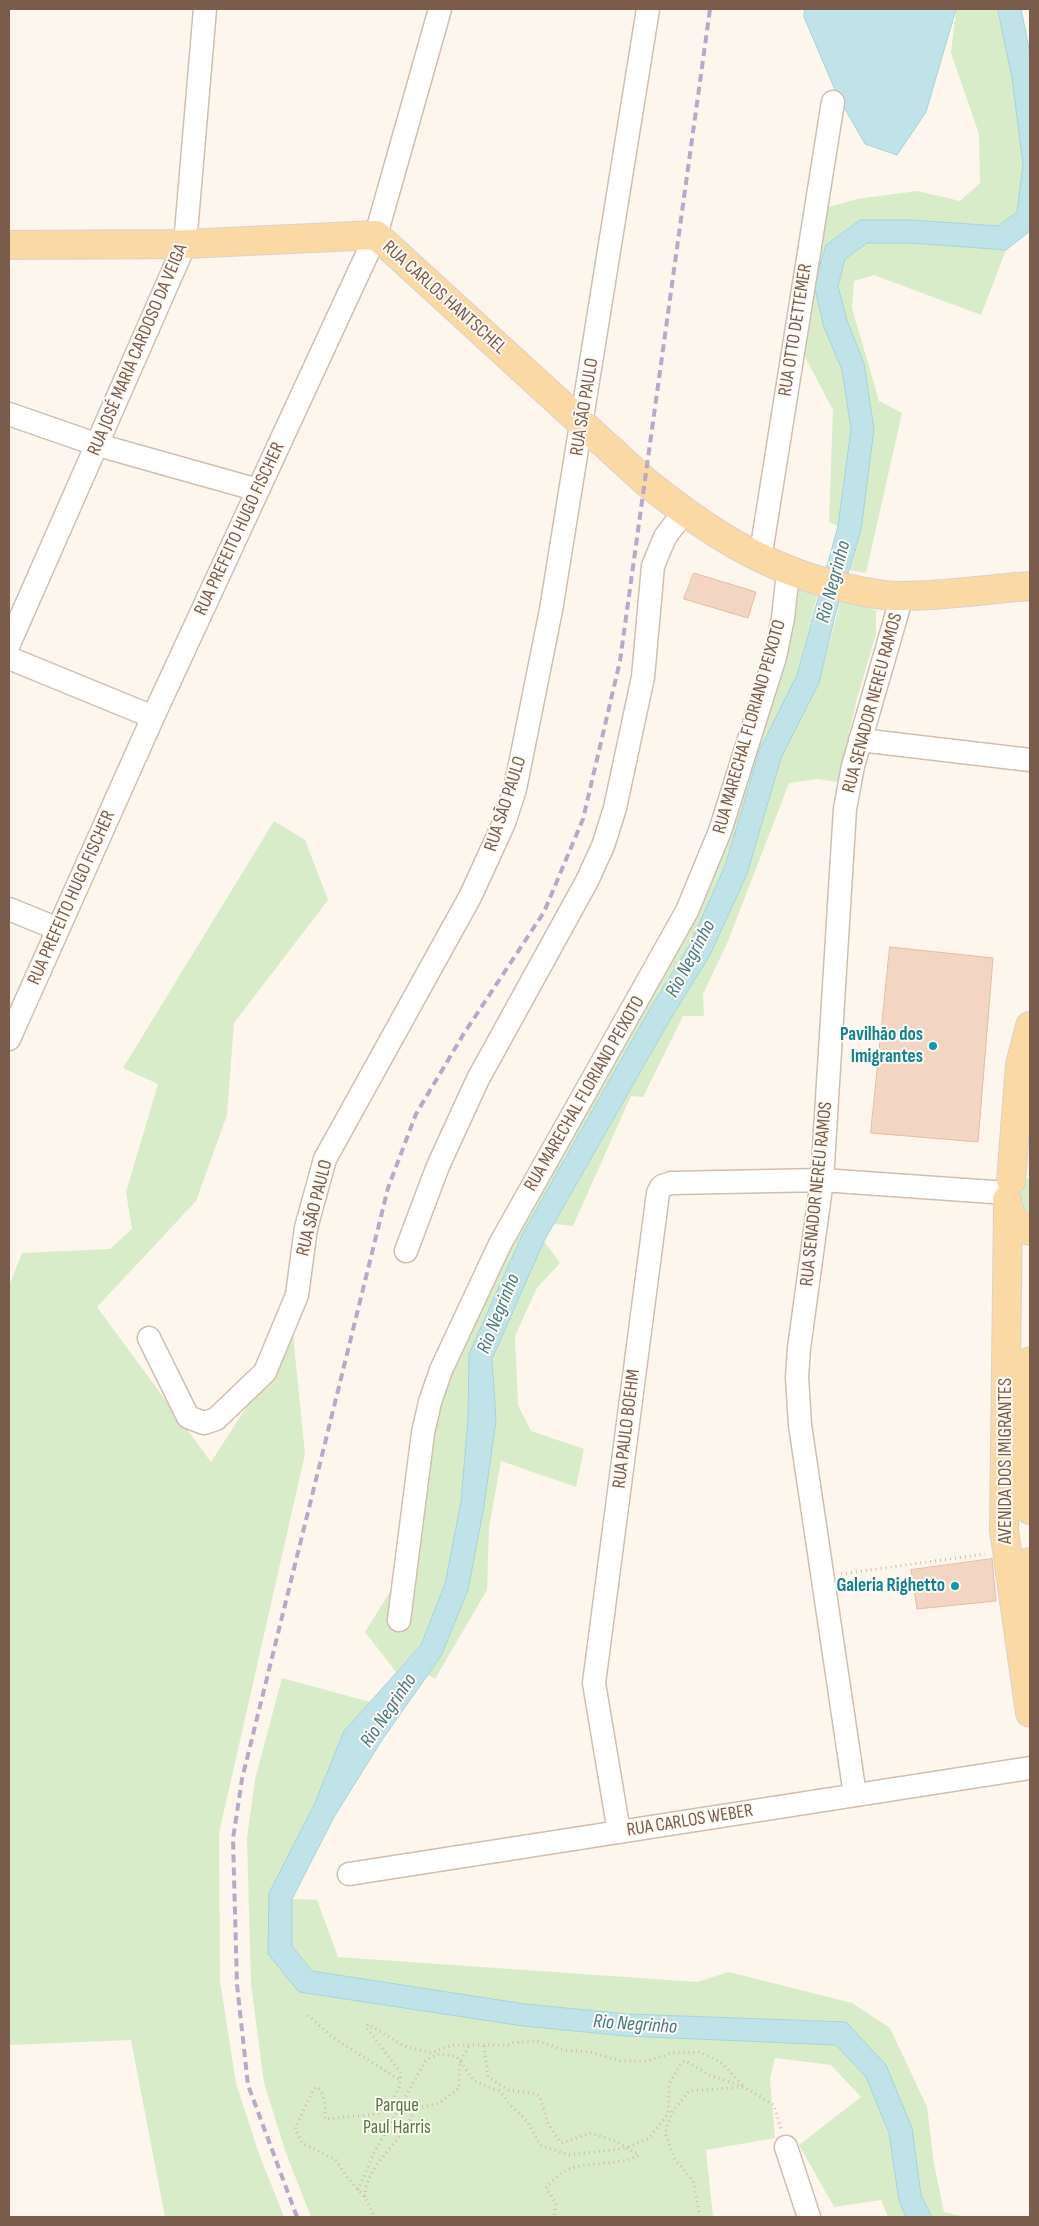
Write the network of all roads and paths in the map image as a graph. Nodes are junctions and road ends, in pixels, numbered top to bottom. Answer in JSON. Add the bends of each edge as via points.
{"nodes":[{"id":1,"x":205,"y":9,"type":"edge"},
{"id":2,"x":440,"y":9,"type":"edge"},
{"id":3,"x":648,"y":9,"type":"edge"},
{"id":4,"x":833,"y":102,"type":"dead end"},
{"id":5,"x":376,"y":235,"type":"junction"},
{"id":6,"x":185,"y":244,"type":"junction"},
{"id":7,"x":9,"y":245,"type":"edge"},
{"id":8,"x":9,"y":414,"type":"edge"},
{"id":9,"x":582,"y":424,"type":"junction"},
{"id":10,"x":98,"y":445,"type":"junction"},
{"id":11,"x":258,"y":490,"type":"junction"},
{"id":12,"x":684,"y":512,"type":"junction"},
{"id":13,"x":760,"y":559,"type":"junction"},
{"id":14,"x":797,"y":575,"type":"junction"},
{"id":15,"x":1030,"y":586,"type":"edge"},
{"id":16,"x":902,"y":596,"type":"junction"},
{"id":17,"x":9,"y":644,"type":"edge"},
{"id":18,"x":9,"y":658,"type":"edge"},
{"id":19,"x":154,"y":717,"type":"junction"},
{"id":20,"x":860,"y":740,"type":"junction"},
{"id":21,"x":1030,"y":760,"type":"edge"},
{"id":22,"x":9,"y":909,"type":"edge"},
{"id":23,"x":58,"y":930,"type":"junction"},
{"id":24,"x":1030,"y":1026,"type":"edge"},
{"id":25,"x":9,"y":1039,"type":"edge"},
{"id":26,"x":822,"y":1180,"type":"junction"},
{"id":27,"x":1014,"y":1186,"type":"edge"},
{"id":28,"x":1030,"y":1231,"type":"edge"},
{"id":29,"x":406,"y":1251,"type":"dead end"},
{"id":30,"x":149,"y":1338,"type":"dead end"},
{"id":31,"x":1030,"y":1362,"type":"edge"},
{"id":32,"x":1025,"y":1498,"type":"edge"},
{"id":33,"x":1006,"y":1551,"type":"junction"},
{"id":34,"x":1030,"y":1562,"type":"edge"},
{"id":35,"x":822,"y":1577,"type":"junction"},
{"id":36,"x":1017,"y":1614,"type":"junction"},
{"id":37,"x":399,"y":1620,"type":"dead end"},
{"id":38,"x":1030,"y":1713,"type":"edge"},
{"id":39,"x":1030,"y":1768,"type":"edge"},
{"id":40,"x":855,"y":1795,"type":"junction"},
{"id":41,"x":619,"y":1832,"type":"junction"},
{"id":42,"x":349,"y":1874,"type":"dead end"},
{"id":43,"x":308,"y":2015,"type":"dead end"},
{"id":44,"x":469,"y":2046,"type":"junction"},
{"id":45,"x":484,"y":2046,"type":"junction"},
{"id":46,"x":460,"y":2062,"type":"junction"},
{"id":47,"x":400,"y":2080,"type":"junction"},
{"id":48,"x":744,"y":2088,"type":"junction"},
{"id":49,"x":786,"y":2147,"type":"joint"},
{"id":50,"x":626,"y":2148,"type":"junction"},
{"id":51,"x":358,"y":2191,"type":"junction"},
{"id":52,"x":365,"y":2198,"type":"junction"},
{"id":53,"x":377,"y":2217,"type":"edge"},
{"id":54,"x":554,"y":2217,"type":"edge"},
{"id":55,"x":700,"y":2217,"type":"edge"},
{"id":56,"x":810,"y":2217,"type":"edge"}],
"edges":[{"from":1,"to":6,"type":"street","name":"RUA JOSÉ MARIA CARDOSO DA VEIGA"},
{"from":2,"to":5,"type":"street","name":"RUA PREFEITO HUGO FISCHER"},
{"from":3,"to":9,"type":"street","name":"RUA SÃO PAULO"},
{"from":4,"to":13,"type":"street","name":"RUA OTTO DETTEMER"},
{"from":5,"to":6,"type":"main road","name":"RUA CARLOS HANTSCHEL"},
{"from":5,"to":9,"type":"main road","name":"RUA CARLOS HANTSCHEL"},
{"from":5,"to":11,"type":"street","name":"RUA PREFEITO HUGO FISCHER"},
{"from":6,"to":7,"type":"main road","name":"RUA CARLOS HANTSCHEL"},
{"from":6,"to":10,"type":"street","name":"RUA JOSÉ MARIA CARDOSO DA VEIGA"},
{"from":8,"to":10,"type":"street"},
{"from":9,"to":12,"type":"main road","name":"RUA CARLOS HANTSCHEL"},
{"from":9,"to":30,"type":"street","name":"RUA SÃO PAULO","via":[[550,620],[512,798],[470,896],[325,1159],[306,1228],[297,1295],[264,1372],[216,1419],[204,1423],[188,1417]]},
{"from":10,"to":11,"type":"street"},
{"from":10,"to":17,"type":"street","name":"RUA JOSÉ MARIA CARDOSO DA VEIGA"},
{"from":11,"to":19,"type":"street","name":"RUA PREFEITO HUGO FISCHER"},
{"from":12,"to":13,"type":"main road","name":"RUA CARLOS HANTSCHEL"},
{"from":12,"to":29,"type":"street","via":[[665,537],[653,566],[643,677],[615,808],[603,846],[478,1079],[438,1166]]},
{"from":13,"to":14,"type":"main road","name":"RUA CARLOS HANTSCHEL"},
{"from":14,"to":16,"type":"main road","name":"RUA CARLOS HANTSCHEL","via":[[860,591]]},
{"from":14,"to":37,"type":"street","name":"RUA MARECHAL FLORIANO PEIXOTO","via":[[775,657],[720,831],[687,911],[500,1244],[441,1370],[423,1433]]},
{"from":15,"to":16,"type":"main road","name":"RUA CARLOS HANTSCHEL"},
{"from":16,"to":20,"type":"street","name":"RUA SENADOR NEREU RAMOS"},
{"from":18,"to":19,"type":"street"},
{"from":19,"to":23,"type":"street","name":"RUA PREFEITO HUGO FISCHER"},
{"from":20,"to":21,"type":"street"},
{"from":20,"to":26,"type":"street","name":"RUA SENADOR NEREU RAMOS","via":[[845,809]]},
{"from":22,"to":23,"type":"street"},
{"from":23,"to":25,"type":"street","name":"RUA PREFEITO HUGO FISCHER"},
{"from":24,"to":27,"type":"main road","name":"AVENIDA DOS IMIGRANTES","via":[[1020,1065]]},
{"from":26,"to":27,"type":"street","name":"RUA PAULO BOEHM"},
{"from":26,"to":35,"type":"street","name":"RUA SENADOR NEREU RAMOS","via":[[797,1377],[800,1425]]},
{"from":26,"to":41,"type":"street","name":"RUA PAULO BOEHM","via":[[671,1183],[662,1186],[658,1193],[594,1683]]},
{"from":27,"to":28,"type":"main road","via":[[1014,1220]]},
{"from":27,"to":33,"type":"main road","name":"AVENIDA DOS IMIGRANTES","via":[[1004,1520]]},
{"from":31,"to":32,"type":"main road","name":"AVENIDA DOS IMIGRANTES","via":[[1026,1381]]},
{"from":33,"to":35,"type":"path"},
{"from":33,"to":36,"type":"main road","name":"AVENIDA DOS IMIGRANTES"},
{"from":34,"to":36,"type":"main road","via":[[1023,1574]]},
{"from":35,"to":40,"type":"street","name":"RUA SENADOR NEREU RAMOS"},
{"from":36,"to":38,"type":"main road","name":"AVENIDA DOS IMIGRANTES"},
{"from":39,"to":40,"type":"street","name":"RUA CARLOS WEBER"},
{"from":40,"to":41,"type":"street","name":"RUA CARLOS WEBER"},
{"from":41,"to":42,"type":"street","name":"RUA CARLOS WEBER"},
{"from":43,"to":47,"type":"path","via":[[332,2037]]},
{"from":44,"to":45,"type":"path"},
{"from":44,"to":46,"type":"path"},
{"from":44,"to":47,"type":"path","via":[[453,2045],[431,2053],[404,2046],[368,2024],[366,2027],[401,2073]]},
{"from":45,"to":48,"type":"path","via":[[537,2041],[564,2050],[595,2053],[621,2061],[647,2061],[672,2053],[700,2052],[722,2063]]},
{"from":45,"to":50,"type":"path","via":[[488,2077],[509,2090],[540,2097],[548,2124],[561,2143],[591,2133]]},
{"from":46,"to":50,"type":"path","via":[[474,2080],[505,2097],[528,2122],[540,2145],[569,2155]]},
{"from":46,"to":51,"type":"path","via":[[451,2055],[439,2054],[426,2060],[374,2153]]},
{"from":46,"to":52,"type":"path","via":[[459,2088],[439,2104],[415,2110],[405,2129],[373,2170]]},
{"from":47,"to":51,"type":"path","via":[[389,2108],[384,2111],[325,2119],[321,2090],[315,2088],[295,2129],[302,2143],[336,2160]]},
{"from":48,"to":49,"type":"path","via":[[774,2105]]},
{"from":48,"to":50,"type":"path","via":[[682,2062],[669,2084],[666,2116],[649,2138]]},
{"from":48,"to":55,"type":"path","via":[[689,2091],[672,2112],[665,2133],[674,2158],[694,2182]]},
{"from":49,"to":56,"type":"street"},
{"from":50,"to":54,"type":"path","via":[[639,2155],[567,2171],[546,2188],[556,2202]]},
{"from":51,"to":52,"type":"path"},
{"from":52,"to":53,"type":"path"}]}
